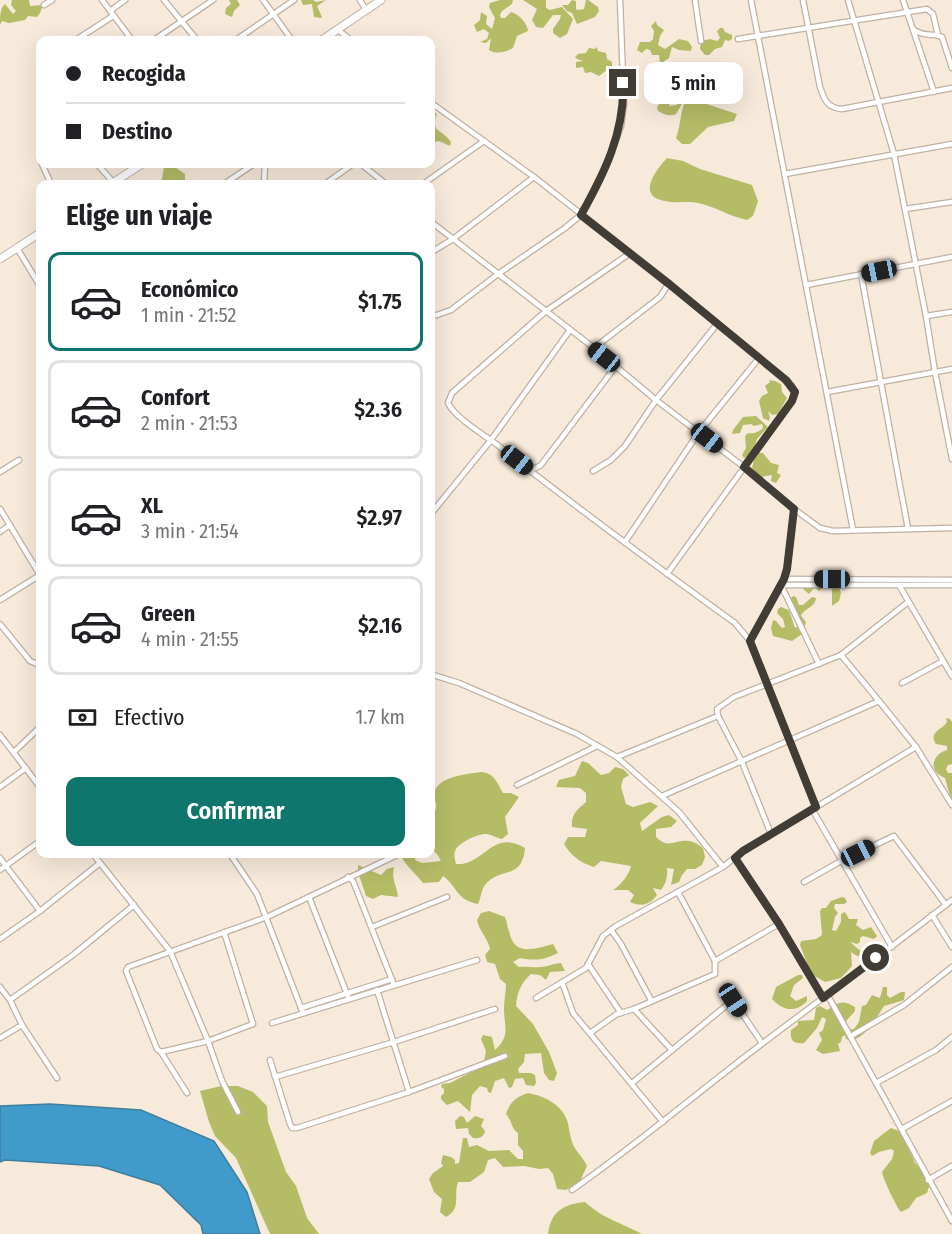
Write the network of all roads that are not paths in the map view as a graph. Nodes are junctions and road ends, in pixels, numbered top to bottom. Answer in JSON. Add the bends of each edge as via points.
{"nodes":[{"id":1,"x":52,"y":0,"type":"edge"},
{"id":2,"x":102,"y":0,"type":"edge"},
{"id":3,"x":125,"y":0,"type":"edge"},
{"id":4,"x":164,"y":0,"type":"edge"},
{"id":5,"x":213,"y":0,"type":"edge"},
{"id":6,"x":263,"y":0,"type":"edge"},
{"id":7,"x":294,"y":0,"type":"edge"},
{"id":8,"x":360,"y":0,"type":"edge"},
{"id":9,"x":381,"y":0,"type":"edge"},
{"id":10,"x":620,"y":0,"type":"edge"},
{"id":11,"x":695,"y":0,"type":"edge"},
{"id":12,"x":751,"y":0,"type":"edge"},
{"id":13,"x":803,"y":0,"type":"edge"},
{"id":14,"x":848,"y":0,"type":"edge"},
{"id":15,"x":903,"y":0,"type":"edge"},
{"id":16,"x":44,"y":5,"type":"dead end"},
{"id":17,"x":366,"y":10,"type":"junction"},
{"id":18,"x":112,"y":13,"type":"junction"},
{"id":19,"x":908,"y":14,"type":"junction"},
{"id":20,"x":274,"y":15,"type":"junction"},
{"id":21,"x":182,"y":21,"type":"junction"},
{"id":22,"x":854,"y":22,"type":"junction"},
{"id":23,"x":808,"y":29,"type":"junction"},
{"id":24,"x":338,"y":30,"type":"junction"},
{"id":25,"x":914,"y":30,"type":"junction"},
{"id":26,"x":938,"y":35,"type":"junction"},
{"id":27,"x":81,"y":36,"type":"edge"},
{"id":28,"x":129,"y":36,"type":"edge"},
{"id":29,"x":160,"y":36,"type":"edge"},
{"id":30,"x":193,"y":36,"type":"edge"},
{"id":31,"x":242,"y":36,"type":"edge"},
{"id":32,"x":289,"y":36,"type":"edge"},
{"id":33,"x":328,"y":36,"type":"edge"},
{"id":34,"x":346,"y":36,"type":"edge"},
{"id":35,"x":758,"y":36,"type":"junction"},
{"id":36,"x":738,"y":39,"type":"dead end"},
{"id":37,"x":701,"y":41,"type":"dead end"},
{"id":38,"x":952,"y":68,"type":"edge"},
{"id":39,"x":952,"y":88,"type":"edge"},
{"id":40,"x":934,"y":92,"type":"junction"},
{"id":41,"x":878,"y":101,"type":"junction"},
{"id":42,"x":435,"y":107,"type":"edge"},
{"id":43,"x":484,"y":141,"type":"junction"},
{"id":44,"x":952,"y":144,"type":"edge"},
{"id":45,"x":894,"y":154,"type":"junction"},
{"id":46,"x":136,"y":168,"type":"edge"},
{"id":47,"x":248,"y":168,"type":"edge"},
{"id":48,"x":347,"y":168,"type":"edge"},
{"id":49,"x":366,"y":168,"type":"edge"},
{"id":50,"x":785,"y":174,"type":"junction"},
{"id":51,"x":534,"y":177,"type":"junction"},
{"id":52,"x":118,"y":180,"type":"edge"},
{"id":53,"x":230,"y":180,"type":"edge"},
{"id":54,"x":331,"y":180,"type":"edge"},
{"id":55,"x":382,"y":180,"type":"edge"},
{"id":56,"x":429,"y":180,"type":"edge"},
{"id":57,"x":952,"y":202,"type":"edge"},
{"id":58,"x":905,"y":209,"type":"junction"},
{"id":59,"x":581,"y":215,"type":"junction"},
{"id":60,"x":435,"y":225,"type":"edge"},
{"id":61,"x":36,"y":236,"type":"edge"},
{"id":62,"x":453,"y":239,"type":"junction"},
{"id":63,"x":17,"y":248,"type":"junction"},
{"id":64,"x":435,"y":250,"type":"edge"},
{"id":65,"x":629,"y":254,"type":"junction"},
{"id":66,"x":952,"y":257,"type":"edge"},
{"id":67,"x":0,"y":259,"type":"edge"},
{"id":68,"x":916,"y":264,"type":"junction"},
{"id":69,"x":498,"y":274,"type":"junction"},
{"id":70,"x":861,"y":274,"type":"junction"},
{"id":71,"x":36,"y":279,"type":"edge"},
{"id":72,"x":669,"y":284,"type":"junction"},
{"id":73,"x":806,"y":285,"type":"junction"},
{"id":74,"x":546,"y":311,"type":"junction"},
{"id":75,"x":952,"y":312,"type":"edge"},
{"id":76,"x":435,"y":315,"type":"edge"},
{"id":77,"x":926,"y":316,"type":"junction"},
{"id":78,"x":717,"y":324,"type":"junction"},
{"id":79,"x":570,"y":330,"type":"junction"},
{"id":80,"x":594,"y":348,"type":"junction"},
{"id":81,"x":759,"y":358,"type":"junction"},
{"id":82,"x":616,"y":366,"type":"junction"},
{"id":83,"x":952,"y":369,"type":"edge"},
{"id":84,"x":935,"y":372,"type":"junction"},
{"id":85,"x":881,"y":382,"type":"junction"},
{"id":86,"x":827,"y":392,"type":"junction"},
{"id":87,"x":656,"y":400,"type":"junction"},
{"id":88,"x":949,"y":427,"type":"edge"},
{"id":89,"x":699,"y":432,"type":"junction"},
{"id":90,"x":491,"y":440,"type":"junction"},
{"id":91,"x":952,"y":459,"type":"edge"},
{"id":92,"x":19,"y":460,"type":"dead end"},
{"id":93,"x":744,"y":467,"type":"junction"},
{"id":94,"x":530,"y":471,"type":"junction"},
{"id":95,"x":593,"y":471,"type":"dead end"},
{"id":96,"x":0,"y":472,"type":"edge"},
{"id":97,"x":0,"y":509,"type":"edge"},
{"id":98,"x":435,"y":509,"type":"edge"},
{"id":99,"x":794,"y":509,"type":"junction"},
{"id":100,"x":10,"y":525,"type":"junction"},
{"id":101,"x":952,"y":528,"type":"edge"},
{"id":102,"x":908,"y":529,"type":"junction"},
{"id":103,"x":853,"y":530,"type":"junction"},
{"id":104,"x":0,"y":532,"type":"edge"},
{"id":105,"x":625,"y":542,"type":"junction"},
{"id":106,"x":36,"y":568,"type":"edge"},
{"id":107,"x":668,"y":574,"type":"junction"},
{"id":108,"x":36,"y":578,"type":"edge"},
{"id":109,"x":784,"y":579,"type":"junction"},
{"id":110,"x":952,"y":580,"type":"edge"},
{"id":111,"x":781,"y":585,"type":"junction"},
{"id":112,"x":899,"y":585,"type":"junction"},
{"id":113,"x":952,"y":585,"type":"edge"},
{"id":114,"x":0,"y":600,"type":"edge"},
{"id":115,"x":908,"y":602,"type":"junction"},
{"id":116,"x":0,"y":624,"type":"edge"},
{"id":117,"x":750,"y":641,"type":"junction"},
{"id":118,"x":842,"y":655,"type":"junction"},
{"id":119,"x":943,"y":661,"type":"junction"},
{"id":120,"x":36,"y":664,"type":"edge"},
{"id":121,"x":819,"y":664,"type":"junction"},
{"id":122,"x":435,"y":676,"type":"edge"},
{"id":123,"x":952,"y":676,"type":"edge"},
{"id":124,"x":902,"y":683,"type":"dead end"},
{"id":125,"x":769,"y":684,"type":"junction"},
{"id":126,"x":879,"y":701,"type":"junction"},
{"id":127,"x":718,"y":716,"type":"junction"},
{"id":128,"x":36,"y":731,"type":"edge"},
{"id":129,"x":0,"y":735,"type":"edge"},
{"id":130,"x":791,"y":740,"type":"junction"},
{"id":131,"x":597,"y":746,"type":"junction"},
{"id":132,"x":916,"y":747,"type":"junction"},
{"id":133,"x":14,"y":752,"type":"junction"},
{"id":134,"x":617,"y":757,"type":"junction"},
{"id":135,"x":742,"y":762,"type":"junction"},
{"id":136,"x":26,"y":768,"type":"junction"},
{"id":137,"x":36,"y":782,"type":"edge"},
{"id":138,"x":517,"y":785,"type":"dead end"},
{"id":139,"x":0,"y":787,"type":"edge"},
{"id":140,"x":662,"y":796,"type":"junction"},
{"id":141,"x":952,"y":805,"type":"edge"},
{"id":142,"x":814,"y":808,"type":"junction"},
{"id":143,"x":771,"y":834,"type":"junction"},
{"id":144,"x":36,"y":844,"type":"edge"},
{"id":145,"x":0,"y":858,"type":"edge"},
{"id":146,"x":96,"y":858,"type":"edge"},
{"id":147,"x":233,"y":858,"type":"edge"},
{"id":148,"x":390,"y":858,"type":"edge"},
{"id":149,"x":735,"y":858,"type":"junction"},
{"id":150,"x":841,"y":861,"type":"junction"},
{"id":151,"x":100,"y":863,"type":"junction"},
{"id":152,"x":6,"y":866,"type":"junction"},
{"id":153,"x":723,"y":867,"type":"junction"},
{"id":154,"x":0,"y":870,"type":"edge"},
{"id":155,"x":348,"y":877,"type":"junction"},
{"id":156,"x":804,"y":882,"type":"dead end"},
{"id":157,"x":678,"y":892,"type":"junction"},
{"id":158,"x":309,"y":897,"type":"junction"},
{"id":159,"x":447,"y":897,"type":"dead end"},
{"id":160,"x":952,"y":900,"type":"edge"},
{"id":161,"x":134,"y":905,"type":"junction"},
{"id":162,"x":946,"y":905,"type":"junction"},
{"id":163,"x":40,"y":911,"type":"junction"},
{"id":164,"x":932,"y":915,"type":"junction"},
{"id":165,"x":267,"y":917,"type":"junction"},
{"id":166,"x":779,"y":924,"type":"junction"},
{"id":167,"x":372,"y":927,"type":"junction"},
{"id":168,"x":611,"y":930,"type":"junction"},
{"id":169,"x":224,"y":932,"type":"junction"},
{"id":170,"x":0,"y":939,"type":"edge"},
{"id":171,"x":892,"y":947,"type":"junction"},
{"id":172,"x":952,"y":947,"type":"edge"},
{"id":173,"x":170,"y":951,"type":"junction"},
{"id":174,"x":477,"y":960,"type":"dead end"},
{"id":175,"x":715,"y":961,"type":"junction"},
{"id":176,"x":588,"y":964,"type":"junction"},
{"id":177,"x":952,"y":967,"type":"edge"},
{"id":178,"x":392,"y":979,"type":"junction"},
{"id":179,"x":562,"y":982,"type":"junction"},
{"id":180,"x":394,"y":985,"type":"junction"},
{"id":181,"x":0,"y":987,"type":"edge"},
{"id":182,"x":377,"y":990,"type":"junction"},
{"id":183,"x":825,"y":996,"type":"junction"},
{"id":184,"x":347,"y":997,"type":"junction"},
{"id":185,"x":536,"y":998,"type":"dead end"},
{"id":186,"x":10,"y":1000,"type":"junction"},
{"id":187,"x":651,"y":1000,"type":"junction"},
{"id":188,"x":495,"y":1009,"type":"dead end"},
{"id":189,"x":634,"y":1009,"type":"junction"},
{"id":190,"x":302,"y":1011,"type":"junction"},
{"id":191,"x":621,"y":1013,"type":"junction"},
{"id":192,"x":272,"y":1023,"type":"dead end"},
{"id":193,"x":22,"y":1025,"type":"junction"},
{"id":194,"x":590,"y":1033,"type":"junction"},
{"id":195,"x":851,"y":1036,"type":"junction"},
{"id":196,"x":952,"y":1037,"type":"edge"},
{"id":197,"x":0,"y":1038,"type":"edge"},
{"id":198,"x":208,"y":1041,"type":"junction"},
{"id":199,"x":394,"y":1042,"type":"junction"},
{"id":200,"x":762,"y":1043,"type":"junction"},
{"id":201,"x":672,"y":1050,"type":"junction"},
{"id":202,"x":161,"y":1052,"type":"junction"},
{"id":203,"x":506,"y":1056,"type":"dead end"},
{"id":204,"x":270,"y":1060,"type":"dead end"},
{"id":205,"x":275,"y":1077,"type":"junction"},
{"id":206,"x":57,"y":1078,"type":"dead end"},
{"id":207,"x":632,"y":1083,"type":"junction"},
{"id":208,"x":876,"y":1083,"type":"junction"},
{"id":209,"x":409,"y":1092,"type":"junction"},
{"id":210,"x":187,"y":1093,"type":"dead end"},
{"id":211,"x":952,"y":1101,"type":"edge"},
{"id":212,"x":238,"y":1112,"type":"dead end"},
{"id":213,"x":663,"y":1122,"type":"junction"},
{"id":214,"x":902,"y":1130,"type":"junction"},
{"id":215,"x":952,"y":1166,"type":"edge"},
{"id":216,"x":928,"y":1180,"type":"junction"},
{"id":217,"x":572,"y":1190,"type":"dead end"},
{"id":218,"x":952,"y":1221,"type":"edge"}],
"edges":[{"from":1,"to":16,"type":"street"},
{"from":2,"to":18,"type":"street"},
{"from":3,"to":18,"type":"street"},
{"from":4,"to":21,"type":"street"},
{"from":5,"to":21,"type":"street"},
{"from":6,"to":20,"type":"street"},
{"from":7,"to":20,"type":"street"},
{"from":8,"to":17,"type":"street"},
{"from":9,"to":17,"type":"main road"},
{"from":10,"to":59,"type":"street","via":[[624,104],[621,126]]},
{"from":11,"to":37,"type":"street"},
{"from":12,"to":35,"type":"street"},
{"from":13,"to":23,"type":"street"},
{"from":14,"to":22,"type":"street"},
{"from":15,"to":19,"type":"street"},
{"from":17,"to":24,"type":"main road"},
{"from":18,"to":27,"type":"street"},
{"from":18,"to":28,"type":"street"},
{"from":19,"to":22,"type":"street"},
{"from":19,"to":25,"type":"street"},
{"from":19,"to":26,"type":"street","via":[[930,10]]},
{"from":20,"to":31,"type":"street"},
{"from":20,"to":32,"type":"street"},
{"from":21,"to":29,"type":"street"},
{"from":21,"to":30,"type":"street"},
{"from":22,"to":23,"type":"street"},
{"from":22,"to":41,"type":"street"},
{"from":23,"to":35,"type":"street"},
{"from":23,"to":41,"type":"street","via":[[824,100],[842,109]]},
{"from":24,"to":33,"type":"main road"},
{"from":24,"to":34,"type":"street"},
{"from":25,"to":26,"type":"street","via":[[927,36]]},
{"from":25,"to":40,"type":"street"},
{"from":26,"to":38,"type":"street"},
{"from":35,"to":36,"type":"street"},
{"from":35,"to":50,"type":"street"},
{"from":39,"to":40,"type":"street"},
{"from":40,"to":41,"type":"street"},
{"from":41,"to":45,"type":"street"},
{"from":42,"to":43,"type":"street"},
{"from":43,"to":51,"type":"street"},
{"from":43,"to":56,"type":"street"},
{"from":44,"to":45,"type":"street"},
{"from":45,"to":50,"type":"street"},
{"from":45,"to":58,"type":"street"},
{"from":46,"to":52,"type":"main road"},
{"from":47,"to":53,"type":"street"},
{"from":48,"to":54,"type":"street"},
{"from":49,"to":55,"type":"street"},
{"from":50,"to":73,"type":"street"},
{"from":51,"to":59,"type":"street"},
{"from":51,"to":62,"type":"street"},
{"from":57,"to":58,"type":"street"},
{"from":58,"to":68,"type":"street"},
{"from":59,"to":65,"type":"street"},
{"from":59,"to":69,"type":"street"},
{"from":60,"to":62,"type":"street"},
{"from":61,"to":63,"type":"main road"},
{"from":62,"to":64,"type":"street"},
{"from":62,"to":69,"type":"street"},
{"from":63,"to":67,"type":"main road"},
{"from":63,"to":71,"type":"street"},
{"from":65,"to":72,"type":"street"},
{"from":65,"to":74,"type":"street"},
{"from":66,"to":68,"type":"street"},
{"from":68,"to":70,"type":"street"},
{"from":68,"to":77,"type":"street"},
{"from":69,"to":74,"type":"street"},
{"from":69,"to":76,"type":"street","via":[[451,310]]},
{"from":70,"to":73,"type":"street"},
{"from":70,"to":85,"type":"street"},
{"from":72,"to":78,"type":"street"},
{"from":72,"to":80,"type":"street","via":[[660,297]]},
{"from":73,"to":86,"type":"street"},
{"from":74,"to":79,"type":"street"},
{"from":74,"to":90,"type":"street","via":[[448,398],[450,407]]},
{"from":75,"to":77,"type":"street"},
{"from":77,"to":84,"type":"street"},
{"from":78,"to":81,"type":"street"},
{"from":78,"to":87,"type":"street"},
{"from":79,"to":80,"type":"street"},
{"from":79,"to":90,"type":"street"},
{"from":80,"to":82,"type":"street"},
{"from":81,"to":89,"type":"street"},
{"from":81,"to":93,"type":"street","via":[[795,392]]},
{"from":82,"to":87,"type":"street"},
{"from":82,"to":94,"type":"street","via":[[541,465]]},
{"from":83,"to":84,"type":"street"},
{"from":84,"to":85,"type":"street"},
{"from":84,"to":88,"type":"street"},
{"from":85,"to":86,"type":"street"},
{"from":85,"to":102,"type":"street"},
{"from":86,"to":103,"type":"street"},
{"from":87,"to":89,"type":"street"},
{"from":87,"to":95,"type":"street","via":[[625,446]]},
{"from":88,"to":91,"type":"street"},
{"from":89,"to":93,"type":"street"},
{"from":89,"to":105,"type":"street"},
{"from":90,"to":94,"type":"street"},
{"from":90,"to":98,"type":"street"},
{"from":92,"to":96,"type":"street"},
{"from":93,"to":99,"type":"street"},
{"from":93,"to":107,"type":"street"},
{"from":94,"to":105,"type":"street"},
{"from":97,"to":100,"type":"street"},
{"from":99,"to":103,"type":"street","via":[[820,528]]},
{"from":99,"to":109,"type":"street"},
{"from":100,"to":104,"type":"street"},
{"from":100,"to":106,"type":"street"},
{"from":101,"to":102,"type":"street"},
{"from":102,"to":103,"type":"street"},
{"from":105,"to":107,"type":"street"},
{"from":107,"to":117,"type":"street","via":[[735,623]]},
{"from":108,"to":114,"type":"street"},
{"from":109,"to":110,"type":"street"},
{"from":109,"to":111,"type":"street"},
{"from":111,"to":112,"type":"street"},
{"from":111,"to":117,"type":"street"},
{"from":111,"to":121,"type":"street"},
{"from":112,"to":113,"type":"street"},
{"from":112,"to":115,"type":"street"},
{"from":115,"to":118,"type":"street"},
{"from":115,"to":119,"type":"street"},
{"from":116,"to":120,"type":"street"},
{"from":117,"to":125,"type":"street"},
{"from":118,"to":121,"type":"street"},
{"from":118,"to":126,"type":"street"},
{"from":119,"to":123,"type":"street"},
{"from":119,"to":124,"type":"street"},
{"from":121,"to":125,"type":"street"},
{"from":122,"to":131,"type":"street","via":[[577,734]]},
{"from":125,"to":127,"type":"street","via":[[719,707]]},
{"from":125,"to":130,"type":"street"},
{"from":126,"to":130,"type":"street"},
{"from":126,"to":132,"type":"street"},
{"from":127,"to":134,"type":"street"},
{"from":127,"to":135,"type":"street"},
{"from":128,"to":133,"type":"street"},
{"from":129,"to":133,"type":"street"},
{"from":130,"to":135,"type":"street"},
{"from":130,"to":142,"type":"street"},
{"from":131,"to":134,"type":"street"},
{"from":131,"to":138,"type":"street"},
{"from":132,"to":141,"type":"street"},
{"from":132,"to":142,"type":"street"},
{"from":133,"to":136,"type":"street"},
{"from":134,"to":140,"type":"street"},
{"from":135,"to":140,"type":"street"},
{"from":135,"to":143,"type":"street"},
{"from":136,"to":137,"type":"street"},
{"from":136,"to":139,"type":"street"},
{"from":140,"to":153,"type":"street"},
{"from":142,"to":143,"type":"street"},
{"from":142,"to":150,"type":"street"},
{"from":143,"to":149,"type":"street"},
{"from":144,"to":152,"type":"street"},
{"from":145,"to":152,"type":"street"},
{"from":146,"to":151,"type":"street"},
{"from":147,"to":165,"type":"street"},
{"from":148,"to":155,"type":"street"},
{"from":149,"to":153,"type":"street"},
{"from":149,"to":166,"type":"street"},
{"from":150,"to":156,"type":"street"},
{"from":150,"to":162,"type":"street","via":[[894,836]]},
{"from":150,"to":171,"type":"street"},
{"from":151,"to":161,"type":"street"},
{"from":151,"to":163,"type":"street"},
{"from":152,"to":154,"type":"street"},
{"from":152,"to":163,"type":"street"},
{"from":153,"to":157,"type":"street"},
{"from":155,"to":158,"type":"street"},
{"from":155,"to":167,"type":"street"},
{"from":157,"to":168,"type":"street"},
{"from":157,"to":175,"type":"street"},
{"from":158,"to":165,"type":"street"},
{"from":158,"to":184,"type":"street"},
{"from":159,"to":167,"type":"street"},
{"from":160,"to":162,"type":"street"},
{"from":161,"to":173,"type":"street"},
{"from":161,"to":186,"type":"street"},
{"from":162,"to":164,"type":"street"},
{"from":163,"to":170,"type":"street"},
{"from":164,"to":171,"type":"street"},
{"from":164,"to":172,"type":"street"},
{"from":165,"to":169,"type":"street"},
{"from":165,"to":190,"type":"street"},
{"from":166,"to":175,"type":"street"},
{"from":166,"to":183,"type":"street"},
{"from":167,"to":178,"type":"street"},
{"from":168,"to":176,"type":"street","via":[[603,936]]},
{"from":168,"to":187,"type":"street"},
{"from":169,"to":173,"type":"street"},
{"from":169,"to":198,"type":"street","via":[[253,1024]]},
{"from":171,"to":183,"type":"street"},
{"from":173,"to":198,"type":"street"},
{"from":173,"to":202,"type":"street","via":[[126,971]]},
{"from":174,"to":180,"type":"street"},
{"from":175,"to":187,"type":"street","via":[[713,976]]},
{"from":176,"to":179,"type":"street"},
{"from":176,"to":191,"type":"street"},
{"from":177,"to":195,"type":"street","via":[[904,1005]]},
{"from":178,"to":180,"type":"street"},
{"from":178,"to":184,"type":"street"},
{"from":179,"to":185,"type":"street"},
{"from":179,"to":194,"type":"street","via":[[573,1013]]},
{"from":180,"to":182,"type":"street"},
{"from":181,"to":186,"type":"street"},
{"from":182,"to":184,"type":"street"},
{"from":182,"to":199,"type":"street"},
{"from":183,"to":195,"type":"street"},
{"from":183,"to":200,"type":"street"},
{"from":184,"to":190,"type":"street"},
{"from":186,"to":193,"type":"street"},
{"from":187,"to":189,"type":"street"},
{"from":188,"to":199,"type":"street"},
{"from":189,"to":191,"type":"street"},
{"from":189,"to":201,"type":"street"},
{"from":190,"to":192,"type":"street"},
{"from":191,"to":194,"type":"street"},
{"from":193,"to":197,"type":"street"},
{"from":193,"to":206,"type":"street"},
{"from":194,"to":207,"type":"street"},
{"from":195,"to":208,"type":"street"},
{"from":196,"to":208,"type":"street"},
{"from":198,"to":202,"type":"street"},
{"from":198,"to":212,"type":"street"},
{"from":199,"to":205,"type":"street"},
{"from":199,"to":209,"type":"street"},
{"from":200,"to":201,"type":"street","via":[[733,1000]]},
{"from":200,"to":213,"type":"street"},
{"from":201,"to":207,"type":"street"},
{"from":202,"to":210,"type":"street"},
{"from":203,"to":209,"type":"street"},
{"from":204,"to":205,"type":"street"},
{"from":205,"to":209,"type":"street","via":[[292,1128]]},
{"from":207,"to":213,"type":"street"},
{"from":208,"to":214,"type":"street"},
{"from":211,"to":214,"type":"street"},
{"from":213,"to":217,"type":"street"},
{"from":214,"to":216,"type":"street"},
{"from":215,"to":216,"type":"street"},
{"from":216,"to":218,"type":"street"}]}
